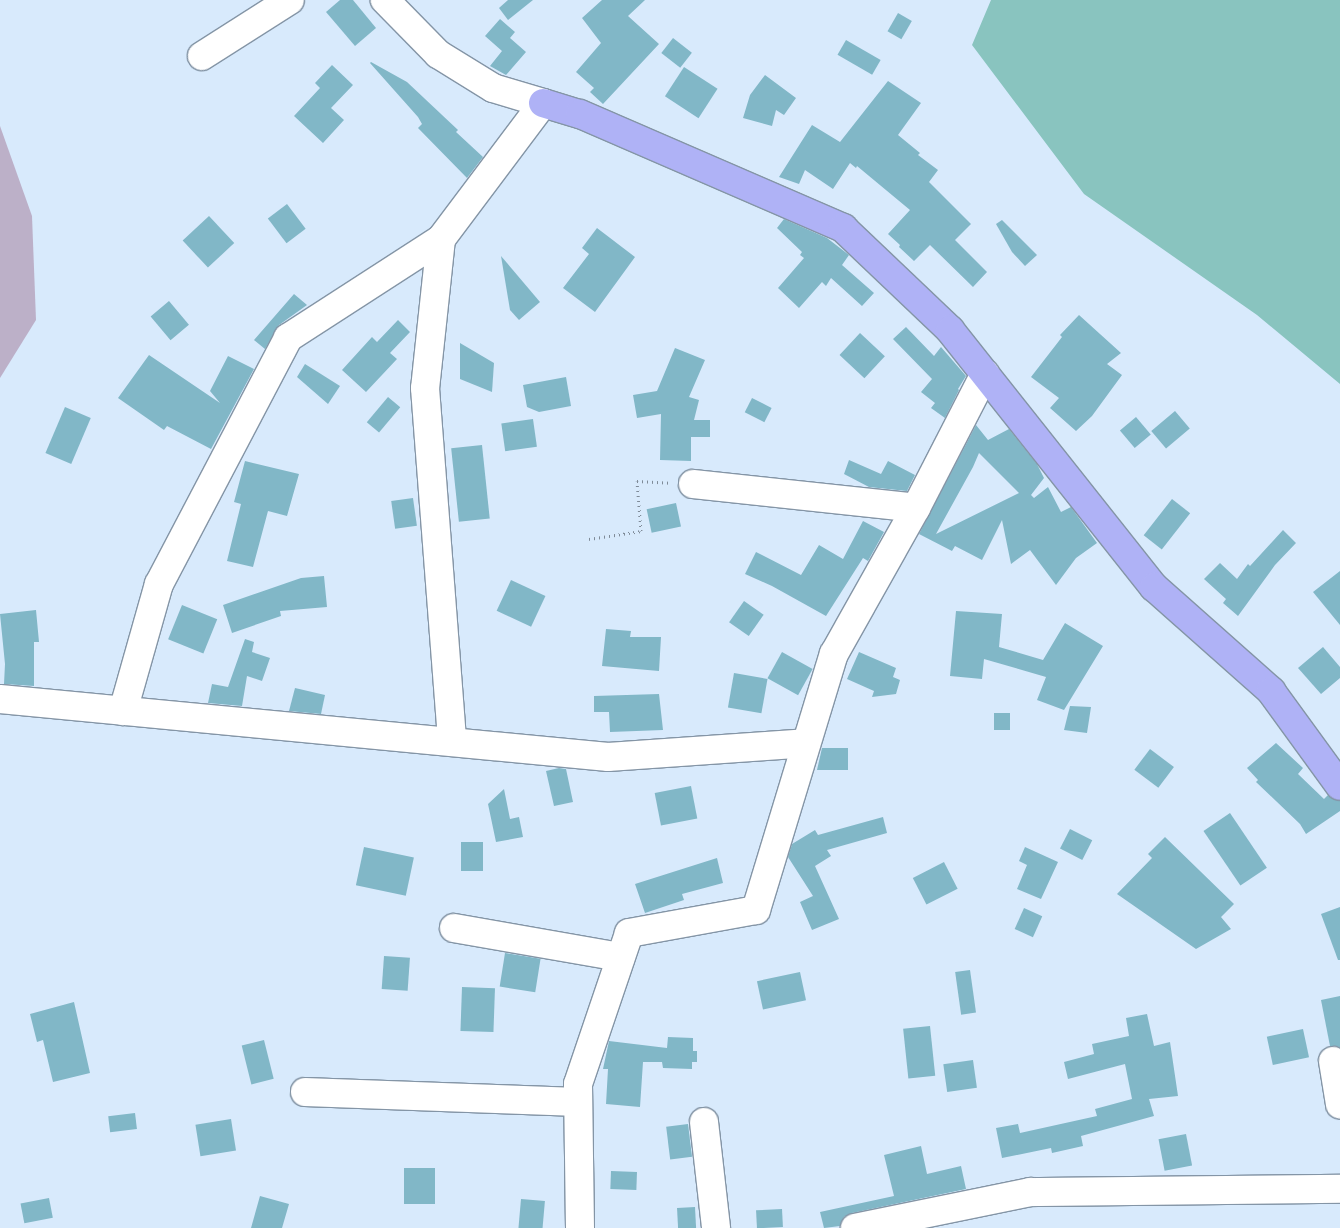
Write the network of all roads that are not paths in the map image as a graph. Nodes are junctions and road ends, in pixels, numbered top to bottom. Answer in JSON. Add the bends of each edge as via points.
{"nodes":[{"id":1,"x":290,"y":0,"type":"edge"},
{"id":2,"x":385,"y":0,"type":"edge"},
{"id":3,"x":202,"y":56,"type":"dead end"},
{"id":4,"x":543,"y":102,"type":"junction"},
{"id":5,"x":441,"y":239,"type":"junction"},
{"id":6,"x":986,"y":374,"type":"junction"},
{"id":7,"x":693,"y":484,"type":"road end"},
{"id":8,"x":916,"y":508,"type":"junction"},
{"id":9,"x":0,"y":700,"type":"edge"},
{"id":10,"x":123,"y":711,"type":"junction"},
{"id":11,"x":452,"y":742,"type":"junction"},
{"id":12,"x":806,"y":743,"type":"junction"},
{"id":13,"x":1340,"y":786,"type":"edge"},
{"id":14,"x":454,"y":928,"type":"dead end"},
{"id":15,"x":621,"y":957,"type":"junction"},
{"id":16,"x":1333,"y":1061,"type":"dead end"},
{"id":17,"x":305,"y":1092,"type":"dead end"},
{"id":18,"x":578,"y":1102,"type":"junction"},
{"id":19,"x":1340,"y":1104,"type":"edge"},
{"id":20,"x":704,"y":1122,"type":"dead end"},
{"id":21,"x":1340,"y":1189,"type":"edge"},
{"id":22,"x":580,"y":1228,"type":"edge"},
{"id":23,"x":716,"y":1228,"type":"edge"},
{"id":24,"x":855,"y":1228,"type":"edge"}],
"edges":[{"from":1,"to":3,"type":"street"},
{"from":2,"to":4,"type":"street","via":[[438,54],[493,88]]},
{"from":4,"to":5,"type":"street"},
{"from":4,"to":6,"type":"main road","via":[[580,114],[843,228],[950,330]]},
{"from":5,"to":10,"type":"street","via":[[288,338],[159,584]]},
{"from":5,"to":11,"type":"street","via":[[426,388]]},
{"from":6,"to":8,"type":"street"},
{"from":6,"to":13,"type":"main road","via":[[1154,587],[1272,691]]},
{"from":7,"to":8,"type":"street"},
{"from":8,"to":12,"type":"street","via":[[834,654]]},
{"from":9,"to":10,"type":"street"},
{"from":10,"to":11,"type":"street"},
{"from":11,"to":12,"type":"street","via":[[608,757]]},
{"from":12,"to":15,"type":"street","via":[[756,910],[629,933]]},
{"from":14,"to":15,"type":"street"},
{"from":15,"to":18,"type":"street","via":[[578,1084]]},
{"from":16,"to":19,"type":"street"},
{"from":17,"to":18,"type":"street"},
{"from":18,"to":22,"type":"street"},
{"from":20,"to":23,"type":"street"},
{"from":21,"to":24,"type":"street","via":[[1030,1192]]}]}
